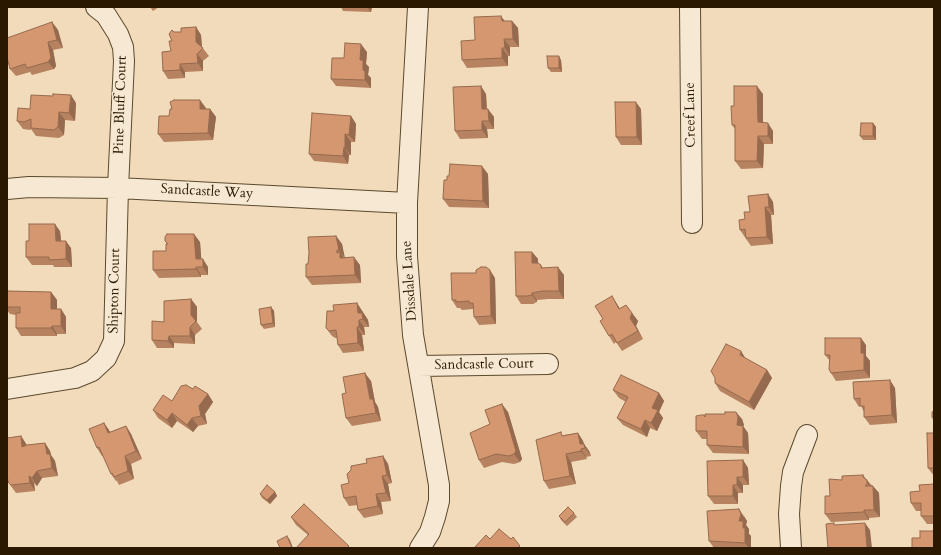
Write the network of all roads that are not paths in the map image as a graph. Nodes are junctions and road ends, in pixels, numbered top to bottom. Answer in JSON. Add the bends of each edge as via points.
{"nodes":[{"id":1,"x":96,"y":7,"type":"edge"},
{"id":2,"x":418,"y":7,"type":"edge"},
{"id":3,"x":690,"y":7,"type":"edge"},
{"id":4,"x":118,"y":188,"type":"junction"},
{"id":5,"x":7,"y":189,"type":"edge"},
{"id":6,"x":407,"y":203,"type":"junction"},
{"id":7,"x":692,"y":223,"type":"dead end"},
{"id":8,"x":548,"y":364,"type":"dead end"},
{"id":9,"x":419,"y":366,"type":"junction"},
{"id":10,"x":7,"y":389,"type":"edge"},
{"id":11,"x":807,"y":435,"type":"dead end"},
{"id":12,"x":420,"y":548,"type":"edge"},
{"id":13,"x":791,"y":548,"type":"edge"}],
"edges":[{"from":1,"to":4,"type":"street","name":"Pine Bluff Court","via":[[106,16],[123,47]]},
{"from":2,"to":6,"type":"street","name":"Dissdale Lane"},
{"from":3,"to":7,"type":"street","name":"Creef Lane"},
{"from":4,"to":5,"type":"street","name":"Sandcastle Way"},
{"from":4,"to":6,"type":"street","name":"Sandcastle Way"},
{"from":4,"to":10,"type":"street","name":"Shipton Court","via":[[114,340],[106,358],[92,371],[75,378]]},
{"from":6,"to":9,"type":"street","name":"Dissdale Lane","via":[[406,256]]},
{"from":8,"to":9,"type":"street","name":"Sandcastle Court"},
{"from":9,"to":12,"type":"street","name":"Dissdale Lane","via":[[439,485],[435,517],[430,532]]},
{"from":11,"to":13,"type":"street","via":[[793,472],[791,486]]}]}
